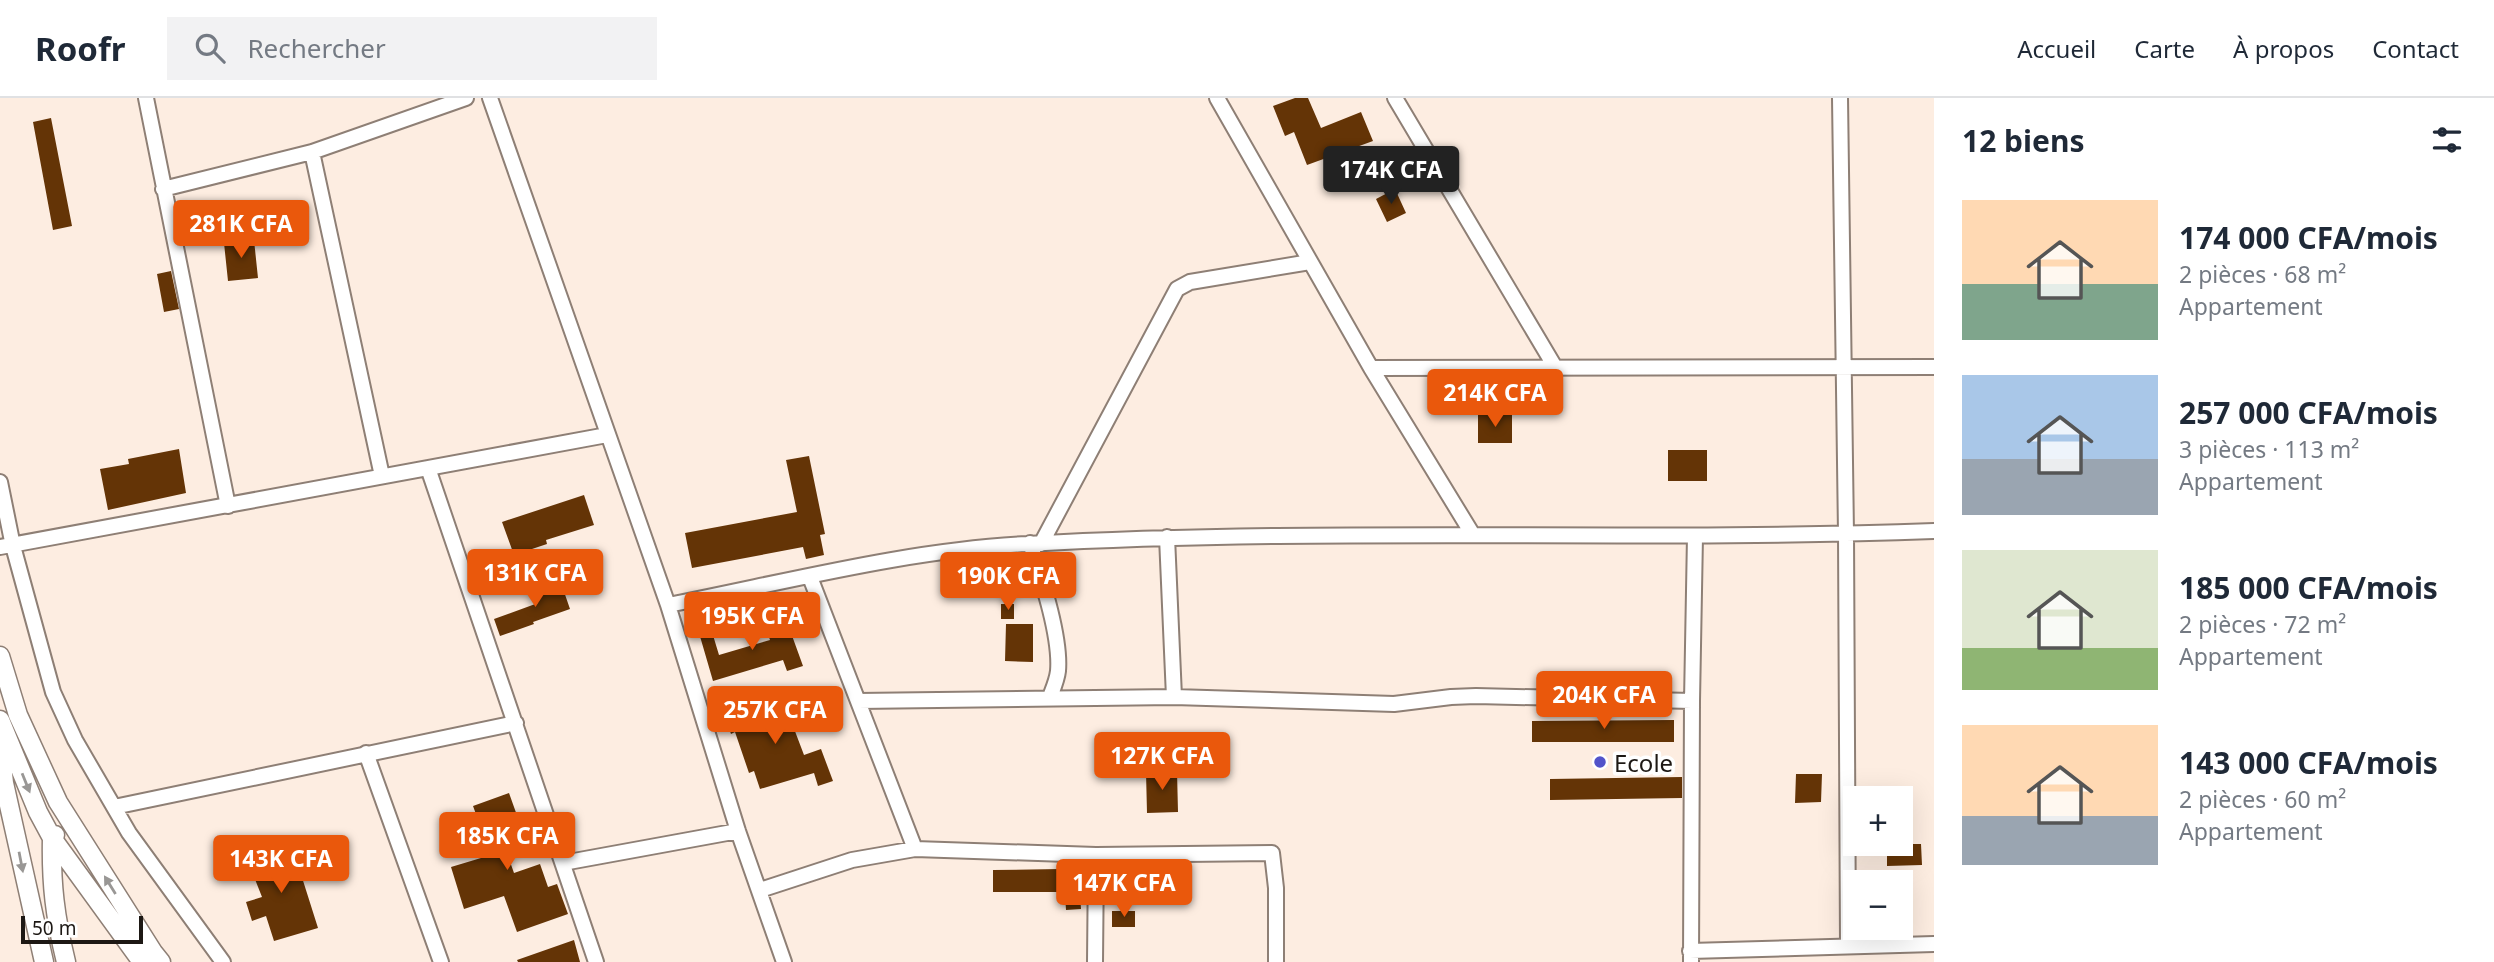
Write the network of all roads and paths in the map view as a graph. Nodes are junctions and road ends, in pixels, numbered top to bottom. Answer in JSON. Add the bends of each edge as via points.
{"nodes":[{"id":1,"x":146,"y":98,"type":"edge"},
{"id":2,"x":466,"y":98,"type":"edge"},
{"id":3,"x":490,"y":98,"type":"edge"},
{"id":4,"x":1217,"y":98,"type":"edge"},
{"id":5,"x":1395,"y":98,"type":"edge"},
{"id":6,"x":1840,"y":98,"type":"edge"},
{"id":7,"x":312,"y":152,"type":"junction"},
{"id":8,"x":163,"y":189,"type":"junction"},
{"id":9,"x":1310,"y":262,"type":"junction"},
{"id":10,"x":1555,"y":367,"type":"junction"},
{"id":11,"x":1842,"y":367,"type":"junction"},
{"id":12,"x":1934,"y":367,"type":"edge"},
{"id":13,"x":1371,"y":368,"type":"junction"},
{"id":14,"x":607,"y":435,"type":"junction"},
{"id":15,"x":428,"y":468,"type":"junction"},
{"id":16,"x":382,"y":476,"type":"junction"},
{"id":17,"x":0,"y":482,"type":"edge"},
{"id":18,"x":228,"y":506,"type":"junction"},
{"id":19,"x":1934,"y":531,"type":"edge"},
{"id":20,"x":1846,"y":534,"type":"junction"},
{"id":21,"x":1473,"y":535,"type":"junction"},
{"id":22,"x":1695,"y":536,"type":"junction"},
{"id":23,"x":1167,"y":537,"type":"junction"},
{"id":24,"x":1036,"y":544,"type":"junction"},
{"id":25,"x":7,"y":546,"type":"edge"},
{"id":26,"x":810,"y":577,"type":"junction"},
{"id":27,"x":668,"y":605,"type":"junction"},
{"id":28,"x":0,"y":656,"type":"edge"},
{"id":29,"x":1050,"y":697,"type":"junction"},
{"id":30,"x":1174,"y":697,"type":"junction"},
{"id":31,"x":858,"y":701,"type":"junction"},
{"id":32,"x":1692,"y":701,"type":"junction"},
{"id":33,"x":0,"y":720,"type":"edge"},
{"id":34,"x":516,"y":723,"type":"junction"},
{"id":35,"x":0,"y":746,"type":"edge"},
{"id":36,"x":366,"y":753,"type":"junction"},
{"id":37,"x":114,"y":807,"type":"junction"},
{"id":38,"x":71,"y":823,"type":"junction"},
{"id":39,"x":738,"y":831,"type":"junction"},
{"id":40,"x":52,"y":838,"type":"junction"},
{"id":41,"x":915,"y":849,"type":"junction"},
{"id":42,"x":1096,"y":855,"type":"junction"},
{"id":43,"x":563,"y":863,"type":"junction"},
{"id":44,"x":760,"y":890,"type":"junction"},
{"id":45,"x":1934,"y":944,"type":"edge"},
{"id":46,"x":1848,"y":945,"type":"junction"},
{"id":47,"x":1691,"y":957,"type":"edge"},
{"id":48,"x":44,"y":962,"type":"edge"},
{"id":49,"x":66,"y":962,"type":"edge"},
{"id":50,"x":142,"y":962,"type":"edge"},
{"id":51,"x":161,"y":962,"type":"edge"},
{"id":52,"x":223,"y":962,"type":"edge"},
{"id":53,"x":441,"y":962,"type":"edge"},
{"id":54,"x":596,"y":962,"type":"edge"},
{"id":55,"x":784,"y":962,"type":"edge"},
{"id":56,"x":1095,"y":962,"type":"edge"},
{"id":57,"x":1276,"y":962,"type":"edge"}],
"edges":[{"from":1,"to":8,"type":"street"},
{"from":2,"to":7,"type":"street"},
{"from":3,"to":14,"type":"street"},
{"from":4,"to":9,"type":"street"},
{"from":5,"to":10,"type":"street"},
{"from":6,"to":11,"type":"street"},
{"from":7,"to":8,"type":"street"},
{"from":7,"to":16,"type":"street"},
{"from":8,"to":18,"type":"street"},
{"from":9,"to":13,"type":"street"},
{"from":9,"to":24,"type":"street","via":[[1190,282],[1177,289]]},
{"from":10,"to":11,"type":"street"},
{"from":10,"to":13,"type":"street"},
{"from":11,"to":12,"type":"street"},
{"from":11,"to":20,"type":"street"},
{"from":13,"to":21,"type":"street"},
{"from":14,"to":15,"type":"street"},
{"from":14,"to":27,"type":"street"},
{"from":15,"to":16,"type":"street"},
{"from":15,"to":34,"type":"street"},
{"from":16,"to":18,"type":"street"},
{"from":17,"to":25,"type":"street"},
{"from":18,"to":25,"type":"street"},
{"from":19,"to":20,"type":"street"},
{"from":20,"to":22,"type":"street"},
{"from":20,"to":46,"type":"street"},
{"from":21,"to":22,"type":"street"},
{"from":21,"to":23,"type":"street"},
{"from":22,"to":32,"type":"street"},
{"from":23,"to":24,"type":"street"},
{"from":23,"to":30,"type":"street"},
{"from":24,"to":26,"type":"street","via":[[929,554]]},
{"from":24,"to":29,"type":"street","via":[[1057,651],[1058,672]]},
{"from":25,"to":37,"type":"street","via":[[53,692]]},
{"from":26,"to":27,"type":"street"},
{"from":26,"to":31,"type":"street"},
{"from":27,"to":39,"type":"street"},
{"from":28,"to":38,"type":"street","via":[[18,715]]},
{"from":29,"to":30,"type":"street"},
{"from":29,"to":31,"type":"street"},
{"from":30,"to":32,"type":"street","via":[[1394,704],[1451,696]]},
{"from":31,"to":41,"type":"street"},
{"from":32,"to":47,"type":"street"},
{"from":33,"to":40,"type":"street","one_way":true},
{"from":34,"to":36,"type":"street"},
{"from":34,"to":43,"type":"street"},
{"from":35,"to":48,"type":"street","one_way":true},
{"from":36,"to":37,"type":"street"},
{"from":36,"to":53,"type":"street"},
{"from":37,"to":52,"type":"street"},
{"from":38,"to":40,"type":"street"},
{"from":51,"to":38,"type":"street","one_way":true},
{"from":39,"to":43,"type":"street"},
{"from":39,"to":44,"type":"street"},
{"from":40,"to":49,"type":"street","via":[[51,881]]},
{"from":40,"to":50,"type":"street"},
{"from":41,"to":42,"type":"street"},
{"from":41,"to":44,"type":"street","via":[[852,860]]},
{"from":42,"to":56,"type":"street"},
{"from":42,"to":57,"type":"street","via":[[1273,853]]},
{"from":43,"to":54,"type":"street"},
{"from":44,"to":55,"type":"street"},
{"from":45,"to":46,"type":"street"},
{"from":46,"to":47,"type":"street"}]}
